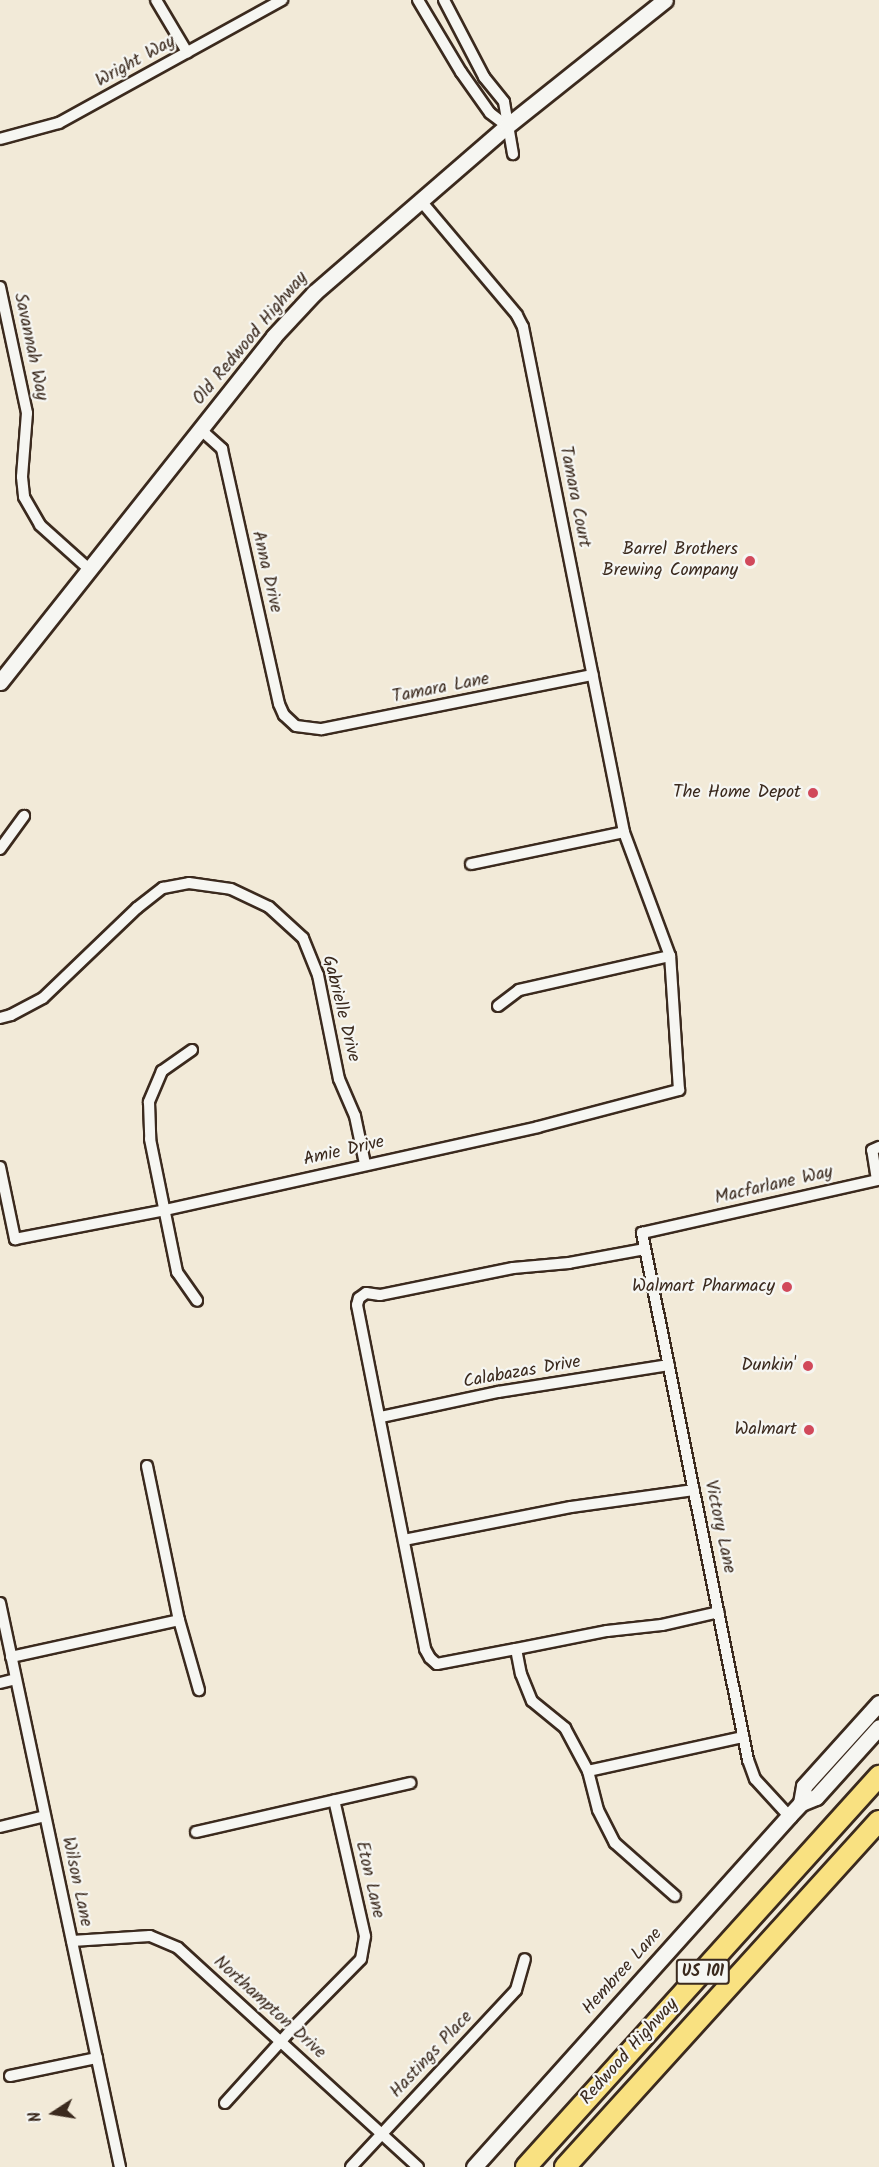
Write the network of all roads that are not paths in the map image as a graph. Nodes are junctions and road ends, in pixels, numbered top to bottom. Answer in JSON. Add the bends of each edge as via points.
{"nodes":[{"id":1,"x":156,"y":0,"type":"edge"},
{"id":2,"x":282,"y":0,"type":"edge"},
{"id":3,"x":418,"y":0,"type":"edge"},
{"id":4,"x":444,"y":0,"type":"edge"},
{"id":5,"x":665,"y":0,"type":"edge"},
{"id":6,"x":187,"y":52,"type":"junction"},
{"id":7,"x":507,"y":126,"type":"junction"},
{"id":8,"x":0,"y":139,"type":"edge"},
{"id":9,"x":513,"y":154,"type":"dead end"},
{"id":10,"x":422,"y":202,"type":"junction"},
{"id":11,"x":0,"y":287,"type":"edge"},
{"id":12,"x":200,"y":429,"type":"junction"},
{"id":13,"x":89,"y":569,"type":"junction"},
{"id":14,"x":593,"y":675,"type":"junction"},
{"id":15,"x":0,"y":682,"type":"edge"},
{"id":16,"x":296,"y":726,"type":"joint"},
{"id":17,"x":24,"y":816,"type":"dead end"},
{"id":18,"x":624,"y":832,"type":"junction"},
{"id":19,"x":0,"y":849,"type":"edge"},
{"id":20,"x":471,"y":864,"type":"dead end"},
{"id":21,"x":670,"y":956,"type":"junction"},
{"id":22,"x":498,"y":1006,"type":"dead end"},
{"id":23,"x":0,"y":1018,"type":"edge"},
{"id":24,"x":192,"y":1050,"type":"dead end"},
{"id":25,"x":679,"y":1090,"type":"joint"},
{"id":26,"x":879,"y":1147,"type":"edge"},
{"id":27,"x":365,"y":1164,"type":"junction"},
{"id":28,"x":0,"y":1167,"type":"edge"},
{"id":29,"x":165,"y":1210,"type":"junction"},
{"id":30,"x":642,"y":1233,"type":"joint"},
{"id":31,"x":645,"y":1249,"type":"junction"},
{"id":32,"x":197,"y":1301,"type":"dead end"},
{"id":33,"x":669,"y":1365,"type":"junction"},
{"id":34,"x":381,"y":1417,"type":"junction"},
{"id":35,"x":147,"y":1466,"type":"dead end"},
{"id":36,"x":694,"y":1490,"type":"junction"},
{"id":37,"x":404,"y":1540,"type":"junction"},
{"id":38,"x":0,"y":1603,"type":"edge"},
{"id":39,"x":719,"y":1612,"type":"junction"},
{"id":40,"x":179,"y":1620,"type":"junction"},
{"id":41,"x":516,"y":1649,"type":"junction"},
{"id":42,"x":11,"y":1657,"type":"junction"},
{"id":43,"x":16,"y":1679,"type":"junction"},
{"id":44,"x":0,"y":1683,"type":"edge"},
{"id":45,"x":199,"y":1690,"type":"dead end"},
{"id":46,"x":879,"y":1702,"type":"edge"},
{"id":47,"x":879,"y":1727,"type":"edge"},
{"id":48,"x":743,"y":1737,"type":"junction"},
{"id":49,"x":588,"y":1771,"type":"junction"},
{"id":50,"x":879,"y":1776,"type":"edge"},
{"id":51,"x":410,"y":1783,"type":"dead end"},
{"id":52,"x":334,"y":1800,"type":"junction"},
{"id":53,"x":801,"y":1803,"type":"junction"},
{"id":54,"x":45,"y":1816,"type":"junction"},
{"id":55,"x":789,"y":1816,"type":"junction"},
{"id":56,"x":879,"y":1821,"type":"edge"},
{"id":57,"x":0,"y":1827,"type":"edge"},
{"id":58,"x":196,"y":1832,"type":"dead end"},
{"id":59,"x":675,"y":1896,"type":"dead end"},
{"id":60,"x":72,"y":1941,"type":"junction"},
{"id":61,"x":525,"y":1959,"type":"dead end"},
{"id":62,"x":281,"y":2042,"type":"junction"},
{"id":63,"x":97,"y":2058,"type":"junction"},
{"id":64,"x":10,"y":2076,"type":"dead end"},
{"id":65,"x":225,"y":2103,"type":"dead end"},
{"id":66,"x":382,"y":2133,"type":"junction"},
{"id":67,"x":120,"y":2167,"type":"edge"},
{"id":68,"x":351,"y":2167,"type":"edge"},
{"id":69,"x":418,"y":2167,"type":"edge"},
{"id":70,"x":474,"y":2167,"type":"edge"},
{"id":71,"x":526,"y":2167,"type":"edge"},
{"id":72,"x":565,"y":2167,"type":"edge"}],
"edges":[{"from":1,"to":6,"type":"street"},
{"from":2,"to":6,"type":"street","name":"Wright Way"},
{"from":3,"to":7,"type":"street","via":[[461,72],[490,113]]},
{"from":4,"to":7,"type":"street","via":[[484,77],[504,102]]},
{"from":5,"to":7,"type":"main road","name":"Old Redwood Highway"},
{"from":6,"to":8,"type":"street","name":"Wright Way","via":[[59,123]]},
{"from":7,"to":9,"type":"street"},
{"from":7,"to":10,"type":"main road","name":"Old Redwood Highway"},
{"from":10,"to":12,"type":"main road","name":"Old Redwood Highway","via":[[314,293],[274,336]]},
{"from":10,"to":14,"type":"street","name":"Tamara Court","via":[[518,315],[523,327]]},
{"from":11,"to":13,"type":"street","name":"Savannah Way","via":[[27,413],[24,497],[40,525]]},
{"from":12,"to":13,"type":"main road","name":"Old Redwood Highway"},
{"from":12,"to":16,"type":"street","name":"Anna Drive","via":[[222,449],[279,704],[284,716]]},
{"from":13,"to":15,"type":"main road","name":"Old Redwood Highway"},
{"from":14,"to":16,"type":"street","name":"Tamara Lane","via":[[322,729]]},
{"from":14,"to":18,"type":"street","name":"Tamara Court"},
{"from":17,"to":19,"type":"street"},
{"from":18,"to":20,"type":"street"},
{"from":18,"to":21,"type":"street","name":"Tamara Court"},
{"from":21,"to":22,"type":"street","via":[[519,990]]},
{"from":21,"to":25,"type":"street","name":"Tamara Court"},
{"from":23,"to":27,"type":"street","name":"Gabrielle Drive","via":[[43,998],[163,888],[189,883],[231,889],[269,907],[303,938],[318,975],[339,1079],[355,1116]]},
{"from":24,"to":29,"type":"street","via":[[162,1071],[149,1102],[150,1139]]},
{"from":25,"to":27,"type":"street","name":"Amie Drive","via":[[538,1127]]},
{"from":26,"to":30,"type":"street","name":"Macfarlane Way","via":[[872,1150],[877,1180]]},
{"from":27,"to":29,"type":"street","name":"Amie Drive"},
{"from":28,"to":29,"type":"street","name":"Amie Drive","via":[[15,1239]]},
{"from":29,"to":32,"type":"street","via":[[177,1272]]},
{"from":30,"to":31,"type":"street","name":"Victory Lane"},
{"from":31,"to":33,"type":"street","name":"Victory Lane"},
{"from":31,"to":34,"type":"street","via":[[569,1263],[513,1268],[380,1295],[366,1293],[359,1298],[358,1313]]},
{"from":33,"to":34,"type":"street","name":"Calabazas Drive","via":[[498,1392]]},
{"from":33,"to":36,"type":"street","name":"Victory Lane"},
{"from":34,"to":37,"type":"street"},
{"from":35,"to":40,"type":"street"},
{"from":36,"to":37,"type":"street","via":[[571,1507]]},
{"from":36,"to":39,"type":"street","name":"Victory Lane"},
{"from":37,"to":41,"type":"street","via":[[430,1658],[438,1664]]},
{"from":38,"to":42,"type":"street","name":"Wilson Lane"},
{"from":39,"to":41,"type":"street"},
{"from":39,"to":48,"type":"street","name":"Victory Lane"},
{"from":40,"to":42,"type":"street"},
{"from":40,"to":45,"type":"street"},
{"from":41,"to":49,"type":"street","via":[[532,1701],[565,1728]]},
{"from":42,"to":43,"type":"street","name":"Wilson Lane"},
{"from":43,"to":44,"type":"street"},
{"from":43,"to":54,"type":"street","name":"Wilson Lane"},
{"from":46,"to":53,"type":"main road","name":"Hembree Lane","via":[[804,1786]]},
{"from":47,"to":53,"type":"main road","name":"Hembree Lane","via":[[816,1797]]},
{"from":48,"to":49,"type":"street"},
{"from":48,"to":55,"type":"street","name":"Victory Lane","via":[[755,1779]]},
{"from":49,"to":59,"type":"street","via":[[598,1810],[615,1843]]},
{"from":50,"to":71,"type":"highway","name":"Redwood Highway","number":"US 101"},
{"from":51,"to":52,"type":"street"},
{"from":52,"to":58,"type":"street"},
{"from":52,"to":62,"type":"street","name":"Eton Lane","via":[[365,1936],[361,1959]]},
{"from":53,"to":55,"type":"main road","name":"Hembree Lane"},
{"from":54,"to":57,"type":"street"},
{"from":54,"to":60,"type":"street","name":"Wilson Lane"},
{"from":55,"to":70,"type":"main road","name":"Hembree Lane"},
{"from":56,"to":72,"type":"highway","name":"Redwood Highway","number":"US 101"},
{"from":60,"to":62,"type":"street","name":"Northampton Drive","via":[[150,1936],[178,1948]]},
{"from":60,"to":63,"type":"street","name":"Wilson Lane"},
{"from":61,"to":66,"type":"street","name":"Hastings Place","via":[[516,1990]]},
{"from":62,"to":65,"type":"street","name":"Eton Lane"},
{"from":62,"to":66,"type":"street","name":"Northampton Drive"},
{"from":63,"to":64,"type":"street"},
{"from":63,"to":67,"type":"street","name":"Wilson Lane"},
{"from":66,"to":68,"type":"street","name":"Hastings Place"},
{"from":66,"to":69,"type":"street","name":"Northampton Drive"}]}
